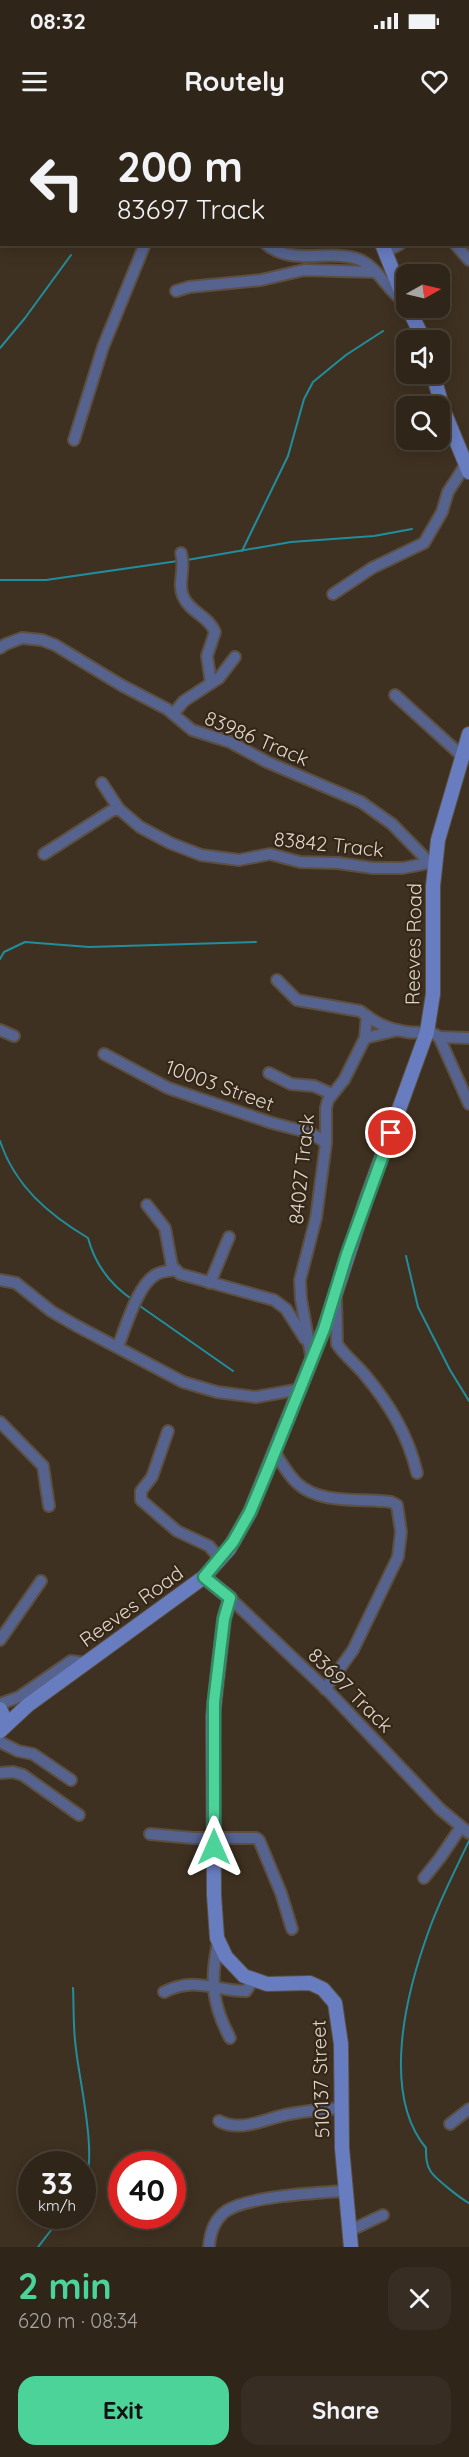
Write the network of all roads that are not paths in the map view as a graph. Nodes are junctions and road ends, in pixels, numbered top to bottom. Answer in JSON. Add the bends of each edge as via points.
{"nodes":[{"id":1,"x":144,"y":246,"type":"edge"},
{"id":2,"x":269,"y":246,"type":"edge"},
{"id":3,"x":457,"y":246,"type":"edge"},
{"id":4,"x":383,"y":248,"type":"edge"},
{"id":5,"x":469,"y":260,"type":"edge"},
{"id":6,"x":375,"y":272,"type":"junction"},
{"id":7,"x":396,"y":279,"type":"edge"},
{"id":8,"x":177,"y":291,"type":"dead end"},
{"id":9,"x":396,"y":297,"type":"edge"},
{"id":10,"x":436,"y":384,"type":"edge"},
{"id":11,"x":74,"y":440,"type":"dead end"},
{"id":12,"x":467,"y":468,"type":"edge"},
{"id":13,"x":181,"y":553,"type":"dead end"},
{"id":14,"x":333,"y":594,"type":"dead end"},
{"id":15,"x":0,"y":648,"type":"edge"},
{"id":16,"x":235,"y":657,"type":"dead end"},
{"id":17,"x":211,"y":683,"type":"junction"},
{"id":18,"x":395,"y":695,"type":"dead end"},
{"id":19,"x":173,"y":714,"type":"junction"},
{"id":20,"x":469,"y":734,"type":"edge"},
{"id":21,"x":461,"y":755,"type":"junction"},
{"id":22,"x":102,"y":783,"type":"dead end"},
{"id":23,"x":118,"y":809,"type":"junction"},
{"id":24,"x":44,"y":854,"type":"dead end"},
{"id":25,"x":431,"y":862,"type":"junction"},
{"id":26,"x":277,"y":980,"type":"dead end"},
{"id":27,"x":367,"y":1016,"type":"junction"},
{"id":28,"x":0,"y":1030,"type":"edge"},
{"id":29,"x":399,"y":1030,"type":"junction"},
{"id":30,"x":433,"y":1034,"type":"junction"},
{"id":31,"x":14,"y":1036,"type":"dead end"},
{"id":32,"x":365,"y":1038,"type":"junction"},
{"id":33,"x":469,"y":1038,"type":"edge"},
{"id":34,"x":104,"y":1054,"type":"dead end"},
{"id":35,"x":269,"y":1073,"type":"dead end"},
{"id":36,"x":332,"y":1094,"type":"junction"},
{"id":37,"x":469,"y":1104,"type":"edge"},
{"id":38,"x":326,"y":1143,"type":"junction"},
{"id":39,"x":147,"y":1205,"type":"dead end"},
{"id":40,"x":229,"y":1237,"type":"dead end"},
{"id":41,"x":176,"y":1270,"type":"junction"},
{"id":42,"x":0,"y":1281,"type":"edge"},
{"id":43,"x":210,"y":1283,"type":"junction"},
{"id":44,"x":336,"y":1293,"type":"junction"},
{"id":45,"x":118,"y":1346,"type":"junction"},
{"id":46,"x":308,"y":1346,"type":"junction"},
{"id":47,"x":312,"y":1361,"type":"junction"},
{"id":48,"x":301,"y":1389,"type":"junction"},
{"id":49,"x":0,"y":1422,"type":"edge"},
{"id":50,"x":168,"y":1431,"type":"dead end"},
{"id":51,"x":275,"y":1453,"type":"junction"},
{"id":52,"x":417,"y":1473,"type":"dead end"},
{"id":53,"x":49,"y":1506,"type":"dead end"},
{"id":54,"x":220,"y":1559,"type":"junction"},
{"id":55,"x":204,"y":1577,"type":"junction"},
{"id":56,"x":41,"y":1581,"type":"dead end"},
{"id":57,"x":230,"y":1598,"type":"junction"},
{"id":58,"x":0,"y":1640,"type":"edge"},
{"id":59,"x":86,"y":1663,"type":"junction"},
{"id":60,"x":325,"y":1689,"type":"junction"},
{"id":61,"x":0,"y":1704,"type":"edge"},
{"id":62,"x":0,"y":1709,"type":"edge"},
{"id":63,"x":3,"y":1727,"type":"edge"},
{"id":64,"x":0,"y":1742,"type":"edge"},
{"id":65,"x":0,"y":1773,"type":"edge"},
{"id":66,"x":71,"y":1780,"type":"dead end"},
{"id":67,"x":79,"y":1815,"type":"dead end"},
{"id":68,"x":465,"y":1830,"type":"edge"},
{"id":69,"x":150,"y":1834,"type":"dead end"},
{"id":70,"x":213,"y":1838,"type":"junction"},
{"id":71,"x":424,"y":1878,"type":"dead end"},
{"id":72,"x":292,"y":1929,"type":"dead end"},
{"id":73,"x":218,"y":1943,"type":"junction"},
{"id":74,"x":253,"y":1980,"type":"junction"},
{"id":75,"x":214,"y":1985,"type":"junction"},
{"id":76,"x":164,"y":1992,"type":"dead end"},
{"id":77,"x":230,"y":2038,"type":"dead end"},
{"id":78,"x":342,"y":2108,"type":"junction"},
{"id":79,"x":469,"y":2109,"type":"edge"},
{"id":80,"x":219,"y":2121,"type":"dead end"},
{"id":81,"x":450,"y":2124,"type":"dead end"},
{"id":82,"x":345,"y":2191,"type":"junction"},
{"id":83,"x":383,"y":2215,"type":"dead end"},
{"id":84,"x":349,"y":2231,"type":"junction"},
{"id":85,"x":209,"y":2247,"type":"edge"},
{"id":86,"x":351,"y":2247,"type":"edge"}],
"edges":[{"from":1,"to":11,"type":"street","via":[[103,347]]},
{"from":2,"to":6,"type":"street","via":[[286,255],[353,258]]},
{"from":3,"to":5,"type":"street"},
{"from":4,"to":7,"type":"street"},
{"from":6,"to":8,"type":"street","via":[[304,270]]},
{"from":6,"to":9,"type":"street"},
{"from":10,"to":12,"type":"street"},
{"from":12,"to":14,"type":"street","via":[[448,492],[442,512],[424,543],[372,568]]},
{"from":13,"to":17,"type":"street","via":[[182,595],[215,632],[207,656]]},
{"from":15,"to":19,"type":"street","name":"83986 Track","via":[[22,638],[42,640]]},
{"from":16,"to":17,"type":"street"},
{"from":17,"to":19,"type":"street","via":[[184,701]]},
{"from":18,"to":21,"type":"street"},
{"from":19,"to":25,"type":"street","name":"83986 Track","via":[[192,730],[230,742],[361,802],[392,824]]},
{"from":20,"to":21,"type":"street","name":"Reeves Road"},
{"from":21,"to":25,"type":"street","name":"Reeves Road"},
{"from":22,"to":23,"type":"street","name":"83842 Track"},
{"from":23,"to":24,"type":"street"},
{"from":23,"to":25,"type":"street","name":"83842 Track","via":[[158,837],[214,858],[239,860],[270,854],[300,862],[389,869]]},
{"from":25,"to":30,"type":"street","name":"Reeves Road"},
{"from":26,"to":27,"type":"street","via":[[297,1000],[360,1011]]},
{"from":27,"to":29,"type":"street"},
{"from":27,"to":32,"type":"street","name":"84027 Track"},
{"from":28,"to":31,"type":"street"},
{"from":29,"to":30,"type":"street"},
{"from":29,"to":32,"type":"street"},
{"from":30,"to":33,"type":"street"},
{"from":30,"to":37,"type":"street"},
{"from":30,"to":44,"type":"street","name":"Reeves Road","via":[[366,1200]]},
{"from":32,"to":36,"type":"street","name":"84027 Track","via":[[344,1080]]},
{"from":34,"to":38,"type":"street","name":"10003 Street","via":[[168,1088],[311,1133]]},
{"from":35,"to":36,"type":"street"},
{"from":36,"to":38,"type":"street","name":"84027 Track","via":[[326,1108]]},
{"from":38,"to":46,"type":"street","name":"84027 Track","via":[[316,1218],[300,1280]]},
{"from":39,"to":41,"type":"street","via":[[165,1228],[170,1260]]},
{"from":40,"to":43,"type":"street"},
{"from":41,"to":43,"type":"street"},
{"from":41,"to":45,"type":"street","via":[[159,1273],[150,1280],[135,1302]]},
{"from":42,"to":45,"type":"street","via":[[16,1283],[51,1311]]},
{"from":43,"to":46,"type":"street","via":[[281,1304]]},
{"from":44,"to":47,"type":"street","name":"Reeves Road"},
{"from":44,"to":52,"type":"street","via":[[337,1344],[397,1417]]},
{"from":45,"to":48,"type":"street","via":[[183,1382],[217,1392],[256,1396]]},
{"from":46,"to":47,"type":"street","name":"84027 Track"},
{"from":47,"to":48,"type":"street","name":"Reeves Road"},
{"from":48,"to":51,"type":"street","name":"Reeves Road"},
{"from":49,"to":53,"type":"street","via":[[43,1466]]},
{"from":50,"to":54,"type":"street","via":[[152,1476],[141,1491],[141,1500],[177,1531],[209,1546]]},
{"from":51,"to":54,"type":"street","name":"Reeves Road","via":[[250,1512]]},
{"from":51,"to":60,"type":"street","via":[[295,1482],[307,1490],[335,1498],[391,1502],[399,1510],[398,1557],[353,1650]]},
{"from":54,"to":55,"type":"street","name":"Reeves Road"},
{"from":55,"to":57,"type":"street","name":"83697 Track"},
{"from":55,"to":59,"type":"street","name":"Reeves Road"},
{"from":56,"to":58,"type":"street"},
{"from":57,"to":60,"type":"street","name":"83697 Track"},
{"from":57,"to":70,"type":"street","via":[[214,1702]]},
{"from":59,"to":61,"type":"street","via":[[71,1661],[19,1697]]},
{"from":59,"to":63,"type":"street","name":"Reeves Road"},
{"from":60,"to":68,"type":"street","name":"83697 Track"},
{"from":62,"to":63,"type":"street"},
{"from":64,"to":66,"type":"street","via":[[33,1754]]},
{"from":65,"to":67,"type":"street","via":[[23,1775]]},
{"from":68,"to":71,"type":"street"},
{"from":69,"to":70,"type":"street"},
{"from":70,"to":72,"type":"street","via":[[259,1840]]},
{"from":70,"to":73,"type":"street"},
{"from":73,"to":74,"type":"street","via":[[236,1969]]},
{"from":73,"to":75,"type":"street"},
{"from":74,"to":75,"type":"street","via":[[246,1991]]},
{"from":74,"to":78,"type":"street","name":"510137 Street","via":[[309,1983],[335,2003],[343,2072]]},
{"from":75,"to":76,"type":"street","via":[[184,1984]]},
{"from":75,"to":77,"type":"street","via":[[214,2003]]},
{"from":78,"to":80,"type":"street","via":[[285,2115],[246,2125]]},
{"from":78,"to":82,"type":"street","name":"510137 Street"},
{"from":79,"to":81,"type":"street"},
{"from":82,"to":84,"type":"street","name":"510137 Street"},
{"from":82,"to":85,"type":"street","via":[[236,2205],[214,2223]]},
{"from":83,"to":84,"type":"street"},
{"from":84,"to":86,"type":"street","name":"510137 Street"}]}
